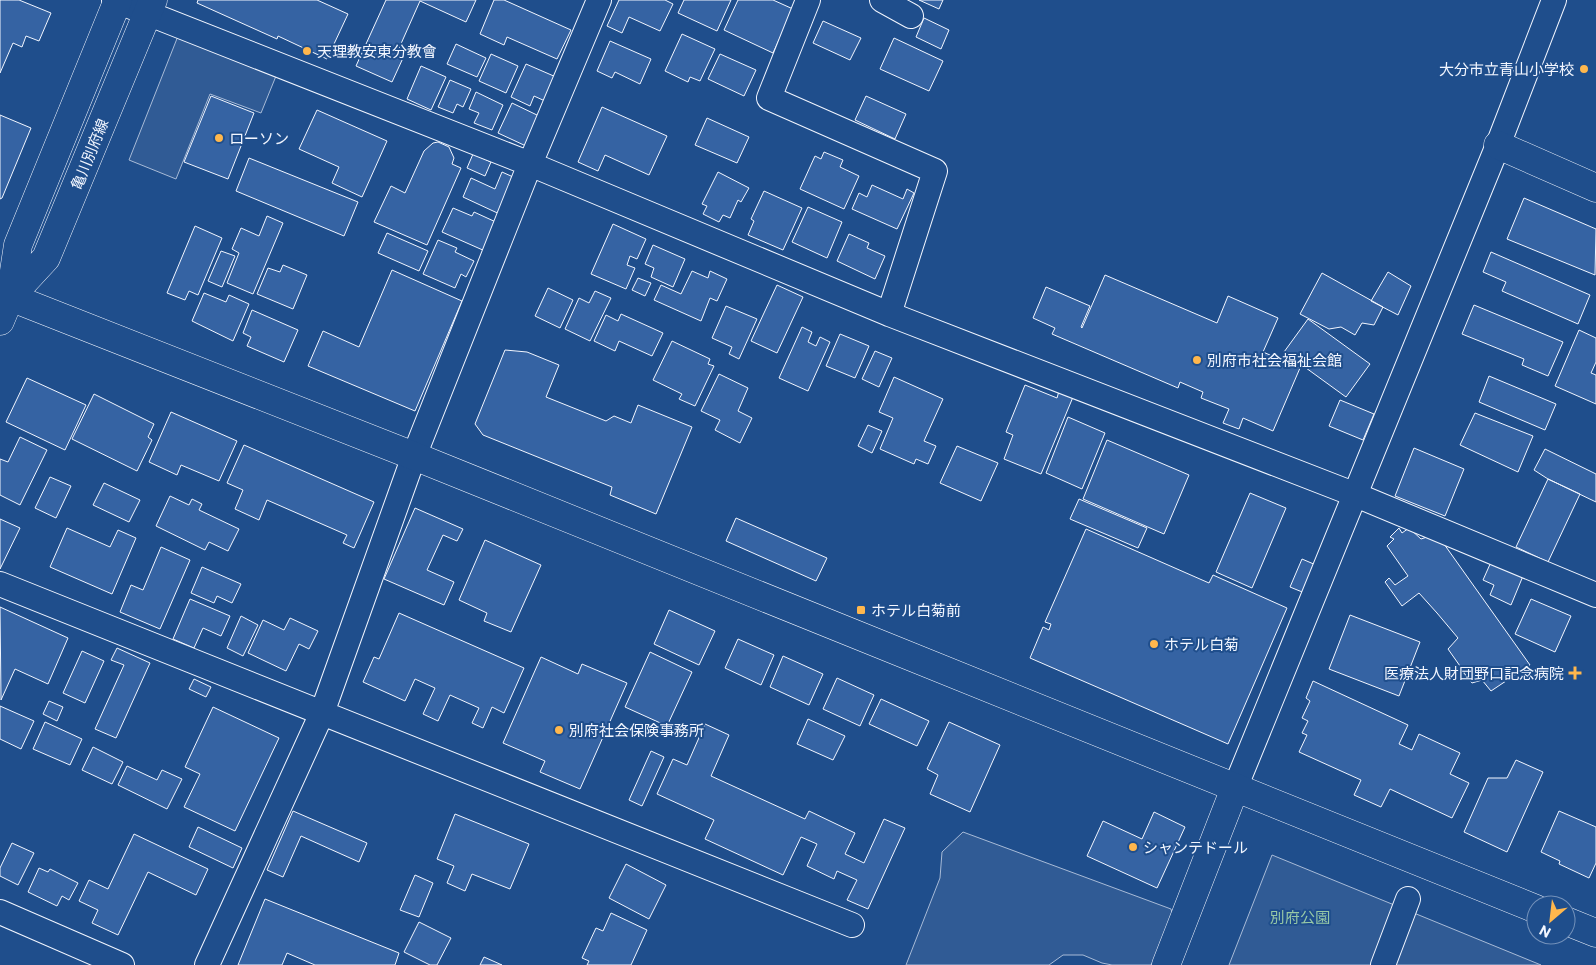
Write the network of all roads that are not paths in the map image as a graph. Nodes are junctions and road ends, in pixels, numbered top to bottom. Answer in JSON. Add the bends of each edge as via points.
{"nodes":[{"id":1,"x":116,"y":0,"type":"edge"},
{"id":2,"x":599,"y":0,"type":"edge"},
{"id":3,"x":808,"y":0,"type":"edge"},
{"id":4,"x":882,"y":0,"type":"edge"},
{"id":5,"x":1554,"y":0,"type":"edge"},
{"id":6,"x":150,"y":7,"type":"edge"},
{"id":7,"x":911,"y":16,"type":"dead end"},
{"id":8,"x":1498,"y":145,"type":"junction"},
{"id":9,"x":530,"y":164,"type":"junction"},
{"id":10,"x":1596,"y":188,"type":"edge"},
{"id":11,"x":3,"y":301,"type":"edge"},
{"id":12,"x":889,"y":314,"type":"junction"},
{"id":13,"x":414,"y":456,"type":"junction"},
{"id":14,"x":1356,"y":495,"type":"junction"},
{"id":15,"x":0,"y":584,"type":"edge"},
{"id":16,"x":1596,"y":595,"type":"edge"},
{"id":17,"x":322,"y":713,"type":"junction"},
{"id":18,"x":1235,"y":788,"type":"junction"},
{"id":19,"x":1408,"y":899,"type":"dead end"},
{"id":20,"x":1526,"y":905,"type":"edge"},
{"id":21,"x":0,"y":912,"type":"edge"},
{"id":22,"x":852,"y":925,"type":"dead end"},
{"id":23,"x":1576,"y":925,"type":"edge"},
{"id":24,"x":1596,"y":933,"type":"edge"},
{"id":25,"x":122,"y":965,"type":"edge"},
{"id":26,"x":207,"y":965,"type":"edge"},
{"id":27,"x":1166,"y":965,"type":"edge"},
{"id":28,"x":1383,"y":965,"type":"edge"}],
"edges":[{"from":1,"to":6,"type":"street"},
{"from":1,"to":11,"type":"street","name":"亀川別府線","via":[[18,245]]},
{"from":2,"to":9,"type":"street"},
{"from":3,"to":12,"type":"street","via":[[770,98],[935,170]]},
{"from":4,"to":7,"type":"street"},
{"from":5,"to":8,"type":"street"},
{"from":6,"to":9,"type":"street"},
{"from":6,"to":11,"type":"street","name":"亀川別府線","via":[[46,258]]},
{"from":8,"to":10,"type":"street"},
{"from":8,"to":14,"type":"street"},
{"from":9,"to":12,"type":"street"},
{"from":9,"to":13,"type":"street"},
{"from":11,"to":13,"type":"street"},
{"from":12,"to":14,"type":"street"},
{"from":13,"to":17,"type":"street"},
{"from":13,"to":18,"type":"street"},
{"from":14,"to":16,"type":"street"},
{"from":14,"to":18,"type":"street"},
{"from":15,"to":17,"type":"street"},
{"from":17,"to":22,"type":"street"},
{"from":17,"to":26,"type":"street"},
{"from":18,"to":20,"type":"street"},
{"from":18,"to":27,"type":"street"},
{"from":19,"to":28,"type":"street"},
{"from":21,"to":25,"type":"street"},
{"from":23,"to":24,"type":"street"}]}
